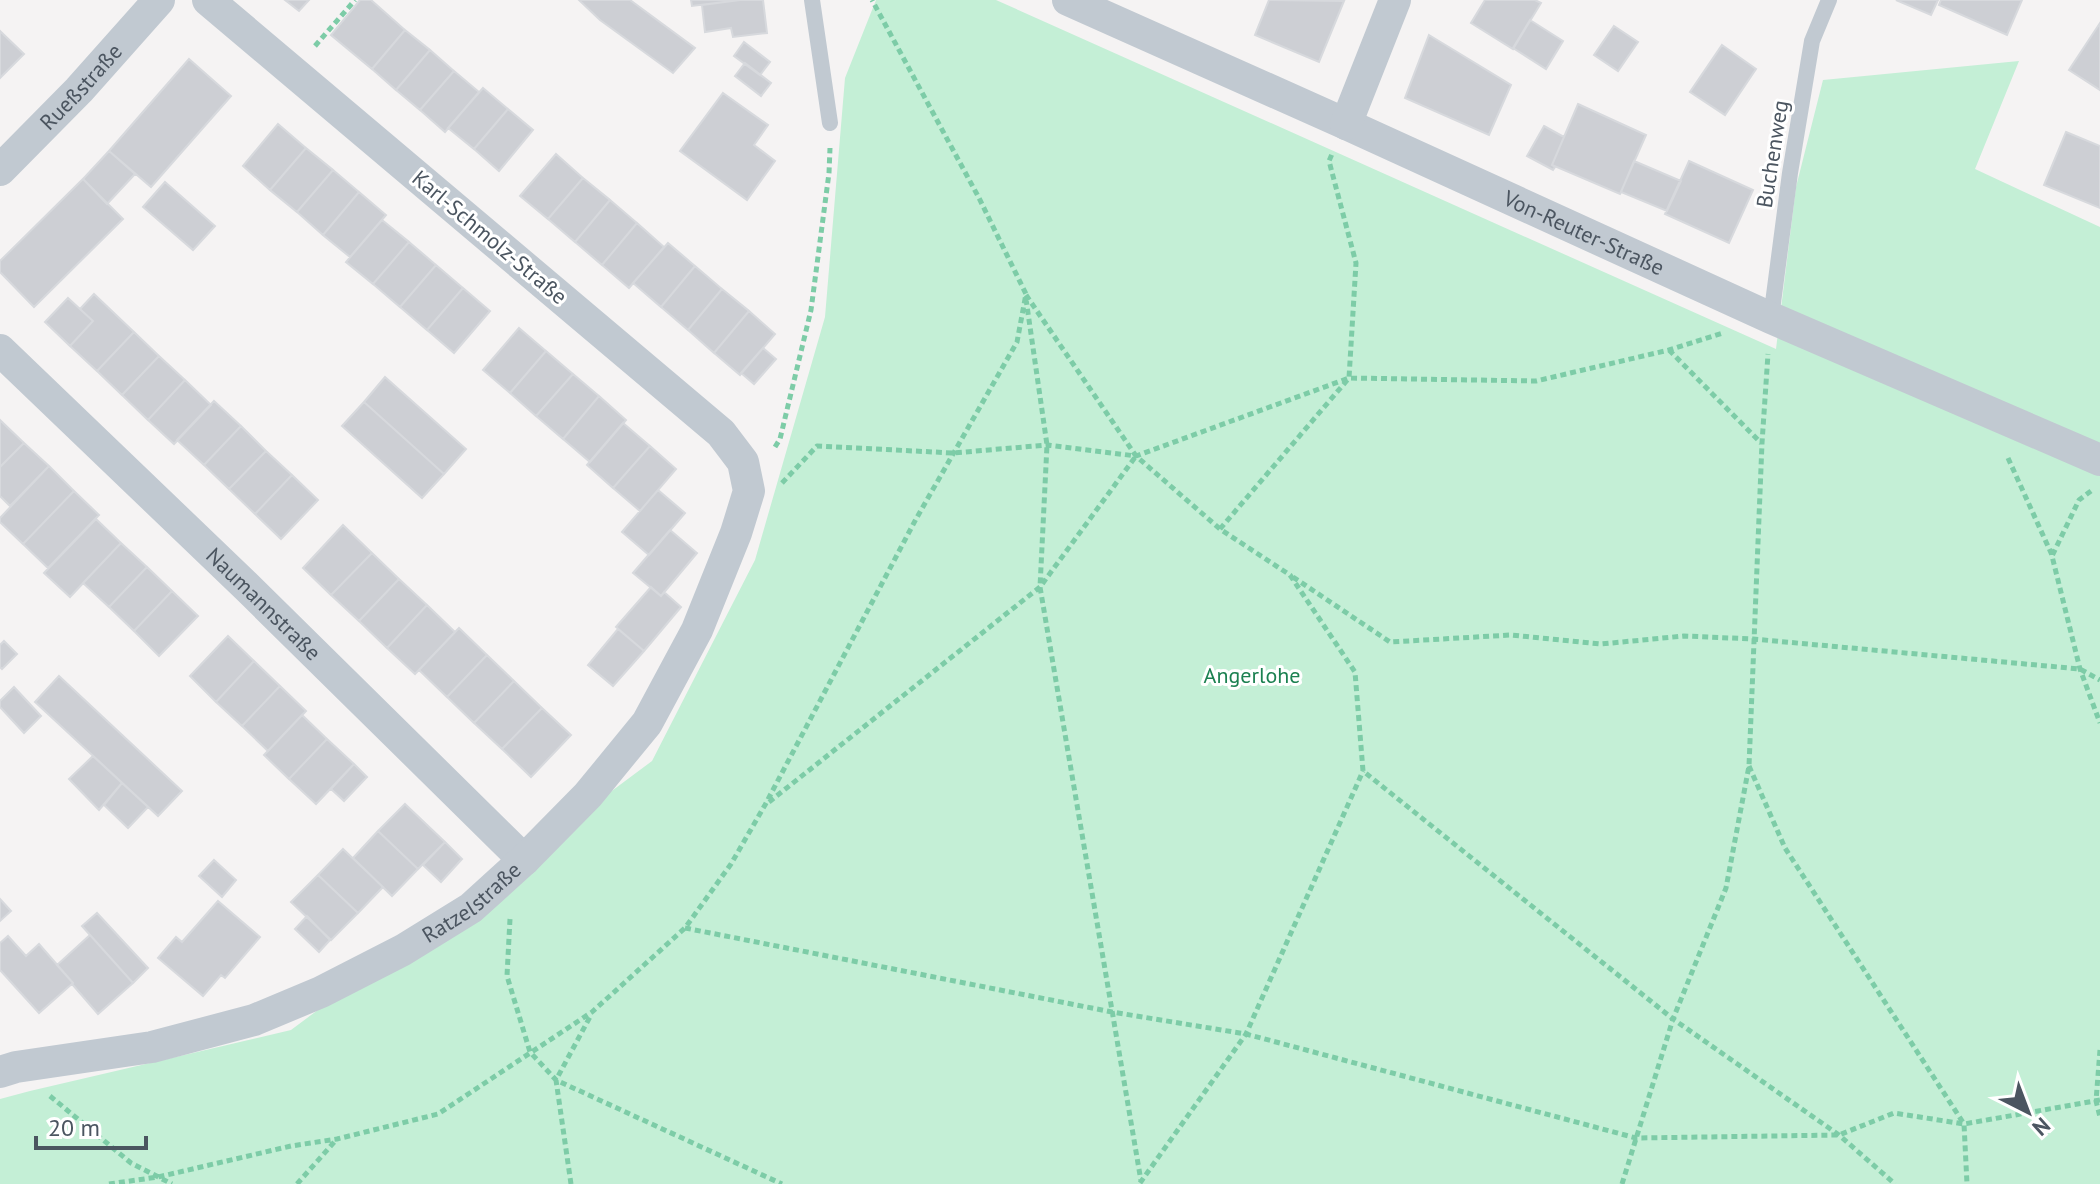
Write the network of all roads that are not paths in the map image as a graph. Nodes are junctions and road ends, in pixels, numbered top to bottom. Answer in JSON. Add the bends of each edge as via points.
{"nodes":[{"id":1,"x":159,"y":0,"type":"edge"},
{"id":2,"x":208,"y":0,"type":"edge"},
{"id":3,"x":812,"y":0,"type":"edge"},
{"id":4,"x":1068,"y":0,"type":"edge"},
{"id":5,"x":1395,"y":0,"type":"edge"},
{"id":6,"x":1829,"y":0,"type":"edge"},
{"id":7,"x":830,"y":123,"type":"road end"},
{"id":8,"x":1346,"y":124,"type":"junction"},
{"id":9,"x":0,"y":170,"type":"edge"},
{"id":10,"x":1771,"y":318,"type":"junction"},
{"id":11,"x":0,"y":350,"type":"edge"},
{"id":12,"x":2100,"y":460,"type":"edge"},
{"id":13,"x":763,"y":490,"type":"joint"},
{"id":14,"x":524,"y":860,"type":"junction"},
{"id":15,"x":5,"y":1063,"type":"edge"}],
"edges":[{"from":1,"to":9,"type":"street","name":"Rueßstraße"},
{"from":2,"to":13,"type":"street","name":"Karl-Schmolz-Straße","via":[[721,433]]},
{"from":3,"to":7,"type":"lane"},
{"from":4,"to":8,"type":"street","name":"Von-Reuter-Straße"},
{"from":5,"to":8,"type":"street"},
{"from":6,"to":10,"type":"lane","name":"Buchenweg","via":[[1812,41]]},
{"from":8,"to":10,"type":"street","name":"Von-Reuter-Straße"},
{"from":10,"to":12,"type":"street","name":"Von-Reuter-Straße"},
{"from":11,"to":14,"type":"street","name":"Naumannstraße"},
{"from":13,"to":14,"type":"street","name":"Ratzelstraße","via":[[736,533],[697,630],[647,723],[588,795]]},
{"from":14,"to":15,"type":"street","name":"Ratzelstraße","via":[[471,908],[403,950],[254,1020],[152,1047]]}]}
